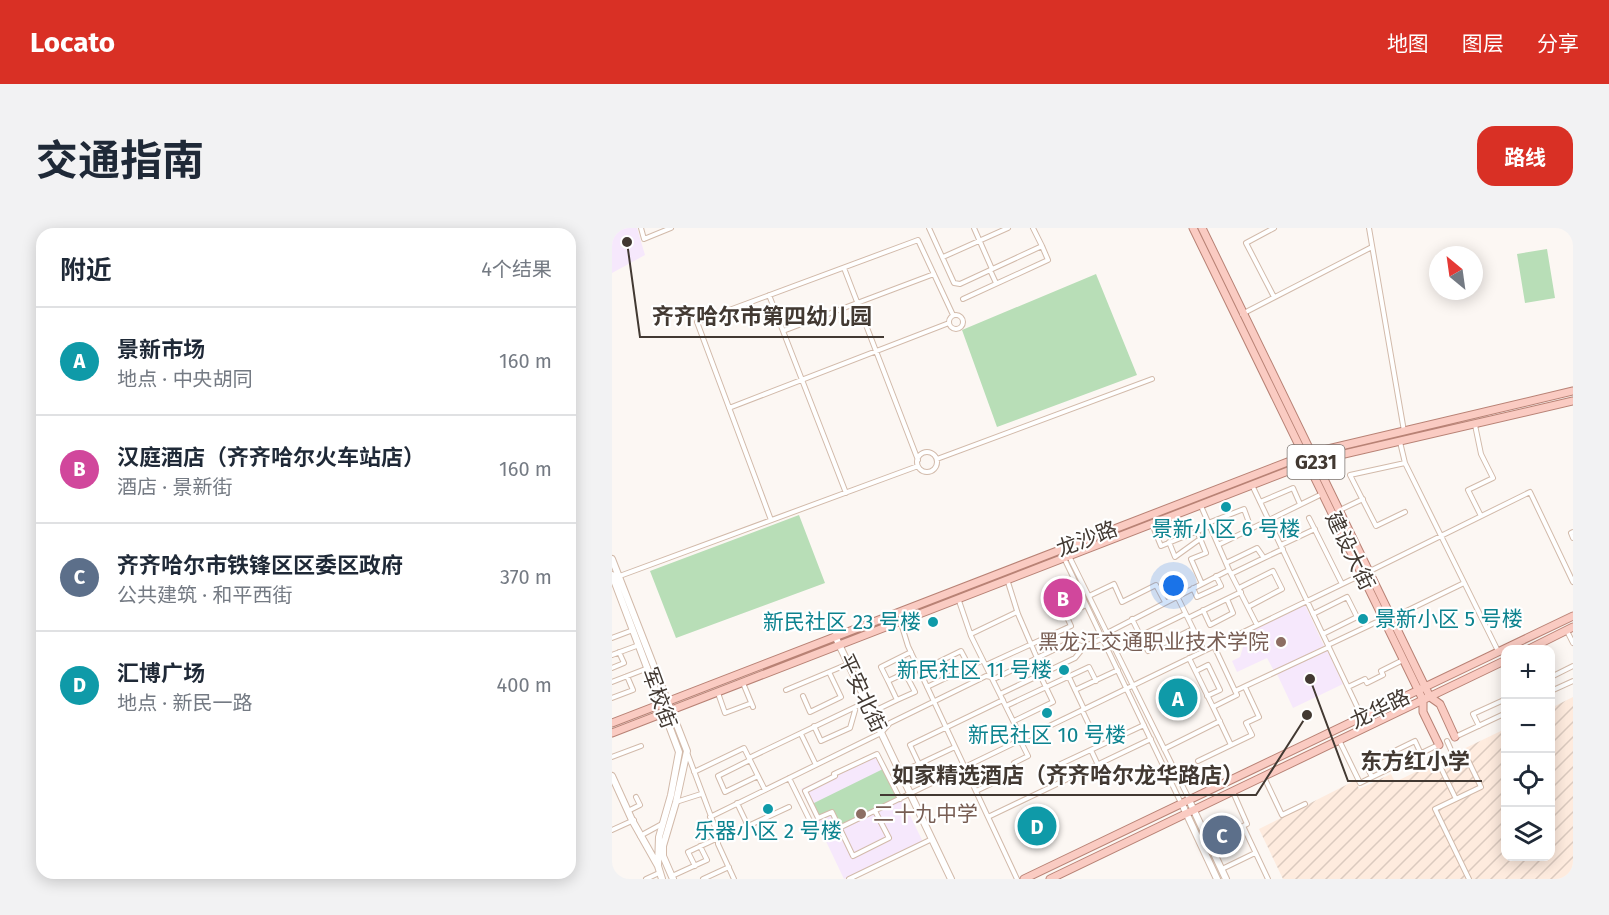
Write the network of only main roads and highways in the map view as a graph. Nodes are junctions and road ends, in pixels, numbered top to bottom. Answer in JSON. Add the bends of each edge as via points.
{"nodes":[{"id":1,"x":1193,"y":228,"type":"edge"},
{"id":2,"x":1202,"y":228,"type":"edge"},
{"id":3,"x":1240,"y":315,"type":"junction"},
{"id":4,"x":1573,"y":391,"type":"edge"},
{"id":5,"x":1573,"y":401,"type":"edge"},
{"id":6,"x":1307,"y":454,"type":"junction"},
{"id":7,"x":1311,"y":462,"type":"junction"},
{"id":8,"x":1064,"y":552,"type":"junction"},
{"id":9,"x":612,"y":559,"type":"edge"},
{"id":10,"x":1365,"y":573,"type":"junction"},
{"id":11,"x":615,"y":577,"type":"edge"},
{"id":12,"x":1573,"y":616,"type":"edge"},
{"id":13,"x":1570,"y":629,"type":"edge"},
{"id":14,"x":835,"y":636,"type":"junction"},
{"id":15,"x":838,"y":644,"type":"junction"},
{"id":16,"x":1537,"y":645,"type":"edge"},
{"id":17,"x":1501,"y":664,"type":"edge"},
{"id":18,"x":1421,"y":689,"type":"junction"},
{"id":19,"x":1426,"y":698,"type":"junction"},
{"id":20,"x":666,"y":708,"type":"junction"},
{"id":21,"x":612,"y":723,"type":"edge"},
{"id":22,"x":612,"y":733,"type":"edge"},
{"id":23,"x":1455,"y":737,"type":"road end"},
{"id":24,"x":1439,"y":745,"type":"road end"},
{"id":25,"x":612,"y":776,"type":"edge"},
{"id":26,"x":614,"y":787,"type":"edge"},
{"id":27,"x":1185,"y":802,"type":"junction"},
{"id":28,"x":1194,"y":810,"type":"junction"},
{"id":29,"x":1186,"y":814,"type":"junction"},
{"id":30,"x":659,"y":870,"type":"edge"},
{"id":31,"x":672,"y":878,"type":"edge"},
{"id":32,"x":951,"y":879,"type":"edge"},
{"id":33,"x":1024,"y":879,"type":"edge"},
{"id":34,"x":1050,"y":879,"type":"edge"},
{"id":35,"x":1217,"y":879,"type":"edge"},
{"id":36,"x":1226,"y":879,"type":"edge"}],
"edges":[{"from":1,"to":3,"type":"main road","name":"建设大街","number":"G231"},
{"from":2,"to":3,"type":"main road","name":"建设大街","number":"G231"},
{"from":3,"to":6,"type":"main road","name":"建设大街","number":"G231"},
{"from":4,"to":6,"type":"main road","name":"龙沙路"},
{"from":5,"to":7,"type":"main road","name":"龙沙路"},
{"from":6,"to":7,"type":"main road","name":"建设大街","number":"G231"},
{"from":6,"to":8,"type":"main road","name":"龙沙路"},
{"from":7,"to":8,"type":"main road","name":"龙沙路"},
{"from":7,"to":10,"type":"main road","name":"建设大街","number":"G231","via":[[1339,510]]},
{"from":7,"to":10,"type":"main road","name":"建设大街","number":"G231","via":[[1322,494]]},
{"from":8,"to":14,"type":"main road","name":"龙沙路"},
{"from":8,"to":15,"type":"main road","name":"龙沙路","via":[[1007,579]]},
{"from":9,"to":11,"type":"main road","name":"军校街"},
{"from":10,"to":18,"type":"main road","name":"建设大街","number":"G231","via":[[1392,619]]},
{"from":10,"to":18,"type":"main road","name":"建设大街","number":"G231","via":[[1383,619]]},
{"from":11,"to":20,"type":"main road","name":"军校街"},
{"from":11,"to":20,"type":"main road","name":"军校街"},
{"from":12,"to":18,"type":"main road","name":"龙华路"},
{"from":13,"to":16,"type":"main road"},
{"from":14,"to":15,"type":"main road","name":"平安北街"},
{"from":14,"to":20,"type":"main road","name":"龙沙路"},
{"from":15,"to":20,"type":"main road","name":"龙沙路","via":[[718,692]]},
{"from":15,"to":32,"type":"main road","name":"平安北街"},
{"from":17,"to":19,"type":"main road","name":"龙华路"},
{"from":18,"to":19,"type":"main road","name":"建设大街","number":"G231"},
{"from":18,"to":27,"type":"main road","name":"龙华路"},
{"from":19,"to":23,"type":"main road","name":"建设大街","via":[[1440,704]]},
{"from":19,"to":24,"type":"main road","name":"建设大街","via":[[1423,712]]},
{"from":19,"to":28,"type":"main road","name":"龙华路"},
{"from":20,"to":21,"type":"main road","name":"龙沙路"},
{"from":20,"to":22,"type":"main road","name":"龙沙路"},
{"from":20,"to":30,"type":"main road","name":"军校街","via":[[679,752],[659,837]]},
{"from":20,"to":31,"type":"main road","name":"军校街","via":[[687,752],[663,856]]},
{"from":25,"to":26,"type":"main road"},
{"from":26,"to":30,"type":"main road"},
{"from":27,"to":28,"type":"main road"},
{"from":27,"to":29,"type":"main road"},
{"from":27,"to":33,"type":"main road","name":"龙华路"},
{"from":28,"to":29,"type":"main road","name":"龙华路"},
{"from":28,"to":36,"type":"main road"},
{"from":29,"to":34,"type":"main road","name":"龙华路"},
{"from":29,"to":35,"type":"main road"}]}
